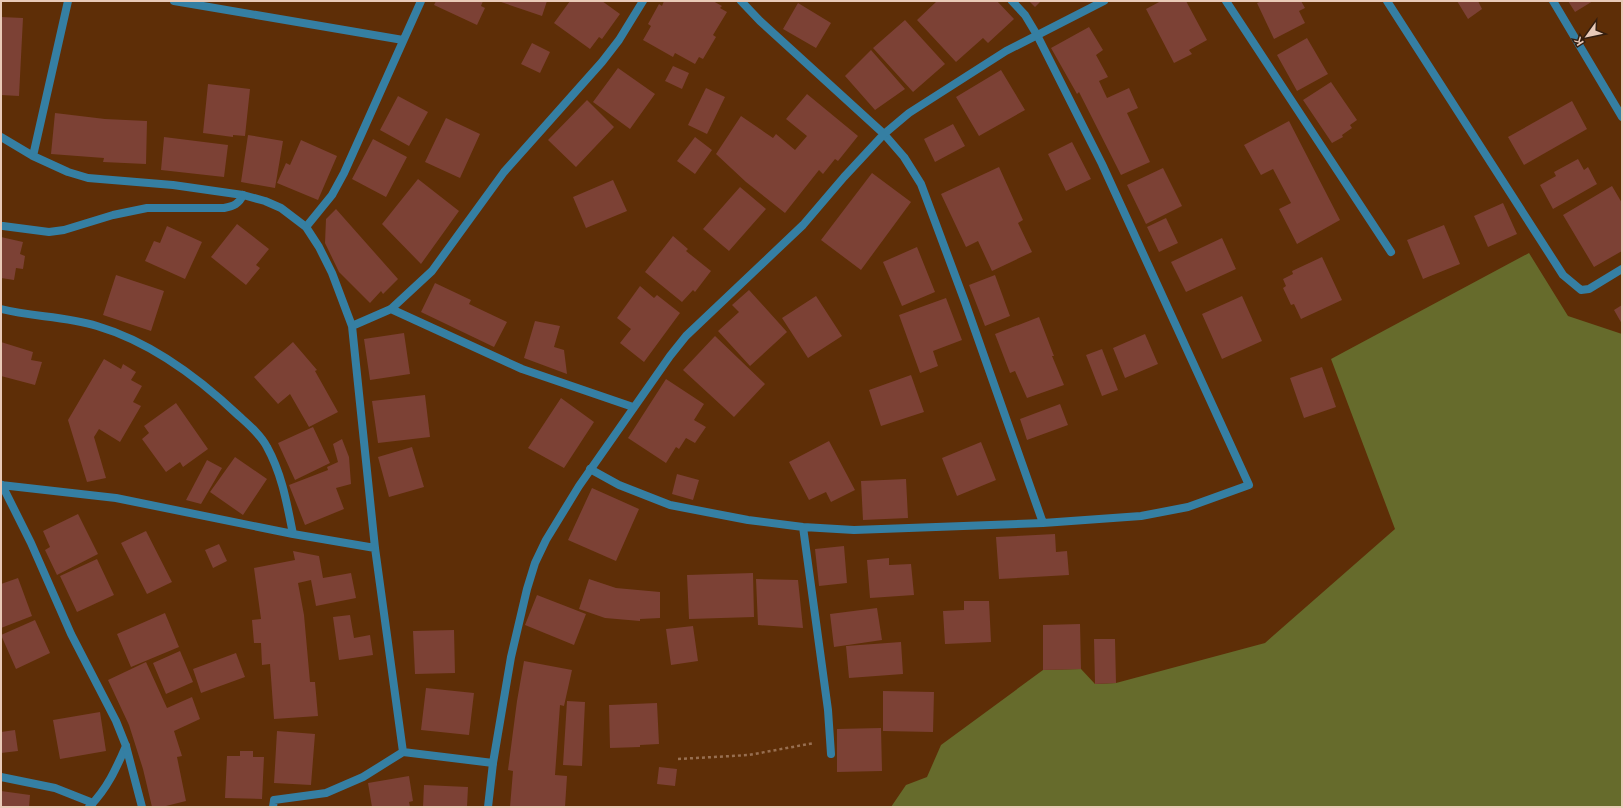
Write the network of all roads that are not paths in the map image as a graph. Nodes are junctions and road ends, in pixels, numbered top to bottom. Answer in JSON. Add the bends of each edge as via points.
{"nodes":[{"id":1,"x":68,"y":1,"type":"edge"},
{"id":2,"x":174,"y":1,"type":"edge"},
{"id":3,"x":421,"y":1,"type":"edge"},
{"id":4,"x":643,"y":1,"type":"edge"},
{"id":5,"x":741,"y":1,"type":"edge"},
{"id":6,"x":1012,"y":1,"type":"edge"},
{"id":7,"x":1104,"y":1,"type":"edge"},
{"id":8,"x":1226,"y":1,"type":"edge"},
{"id":9,"x":1387,"y":1,"type":"edge"},
{"id":10,"x":1553,"y":1,"type":"edge"},
{"id":11,"x":1037,"y":35,"type":"junction"},
{"id":12,"x":403,"y":40,"type":"junction"},
{"id":13,"x":1622,"y":118,"type":"edge"},
{"id":14,"x":884,"y":134,"type":"junction"},
{"id":15,"x":1,"y":137,"type":"edge"},
{"id":16,"x":33,"y":156,"type":"junction"},
{"id":17,"x":243,"y":195,"type":"junction"},
{"id":18,"x":3,"y":226,"type":"dead end"},
{"id":19,"x":306,"y":227,"type":"junction"},
{"id":20,"x":1391,"y":252,"type":"dead end"},
{"id":21,"x":1622,"y":269,"type":"edge"},
{"id":22,"x":1,"y":309,"type":"edge"},
{"id":23,"x":391,"y":310,"type":"junction"},
{"id":24,"x":352,"y":326,"type":"junction"},
{"id":25,"x":633,"y":407,"type":"junction"},
{"id":26,"x":590,"y":469,"type":"junction"},
{"id":27,"x":2,"y":485,"type":"edge"},
{"id":28,"x":1043,"y":523,"type":"junction"},
{"id":29,"x":802,"y":527,"type":"junction"},
{"id":30,"x":293,"y":534,"type":"junction"},
{"id":31,"x":375,"y":548,"type":"junction"},
{"id":32,"x":126,"y":746,"type":"junction"},
{"id":33,"x":403,"y":752,"type":"junction"},
{"id":34,"x":831,"y":754,"type":"dead end"},
{"id":35,"x":493,"y":763,"type":"junction"},
{"id":36,"x":1,"y":777,"type":"edge"},
{"id":37,"x":91,"y":805,"type":"edge"},
{"id":38,"x":142,"y":807,"type":"edge"},
{"id":39,"x":270,"y":807,"type":"edge"},
{"id":40,"x":273,"y":807,"type":"edge"},
{"id":41,"x":488,"y":807,"type":"edge"}],
"edges":[{"from":1,"to":16,"type":"street"},
{"from":2,"to":12,"type":"street"},
{"from":3,"to":12,"type":"street"},
{"from":4,"to":23,"type":"street","via":[[602,62],[504,172],[432,271]]},
{"from":5,"to":14,"type":"street"},
{"from":6,"to":11,"type":"street","via":[[1025,15]]},
{"from":7,"to":11,"type":"street"},
{"from":8,"to":20,"type":"street"},
{"from":9,"to":21,"type":"street","via":[[1563,276],[1581,290],[1589,289]]},
{"from":10,"to":13,"type":"street"},
{"from":11,"to":14,"type":"street","via":[[952,84],[909,112]]},
{"from":11,"to":28,"type":"street","via":[[1102,164],[1249,485],[1167,512]]},
{"from":12,"to":19,"type":"street","via":[[344,173],[328,200]]},
{"from":14,"to":25,"type":"street","via":[[803,225],[686,336]]},
{"from":14,"to":28,"type":"street","via":[[904,157],[921,184]]},
{"from":15,"to":16,"type":"street"},
{"from":16,"to":17,"type":"street","via":[[88,178],[173,185]]},
{"from":17,"to":18,"type":"street","via":[[240,202],[224,208],[147,208],[49,232]]},
{"from":17,"to":19,"type":"street","via":[[282,208]]},
{"from":19,"to":24,"type":"street","via":[[332,273]]},
{"from":22,"to":30,"type":"street","via":[[95,325],[117,333],[163,356],[220,398],[255,430],[267,446],[286,498]]},
{"from":23,"to":24,"type":"street"},
{"from":23,"to":25,"type":"street","via":[[522,369]]},
{"from":24,"to":31,"type":"street"},
{"from":25,"to":26,"type":"street"},
{"from":26,"to":29,"type":"street","via":[[619,485],[670,505]]},
{"from":26,"to":35,"type":"street","via":[[546,540],[529,582],[511,657]]},
{"from":27,"to":30,"type":"street","via":[[116,498]]},
{"from":27,"to":32,"type":"street","via":[[71,634],[116,720]]},
{"from":28,"to":29,"type":"street","via":[[854,530]]},
{"from":29,"to":34,"type":"street","via":[[822,655]]},
{"from":30,"to":31,"type":"street"},
{"from":31,"to":33,"type":"street"},
{"from":32,"to":37,"type":"street","via":[[113,777]]},
{"from":32,"to":38,"type":"street"},
{"from":33,"to":35,"type":"street"},
{"from":33,"to":40,"type":"street","via":[[344,786],[326,793],[274,800]]},
{"from":35,"to":41,"type":"street"},
{"from":36,"to":37,"type":"street","via":[[55,788]]},
{"from":39,"to":40,"type":"street"}]}
